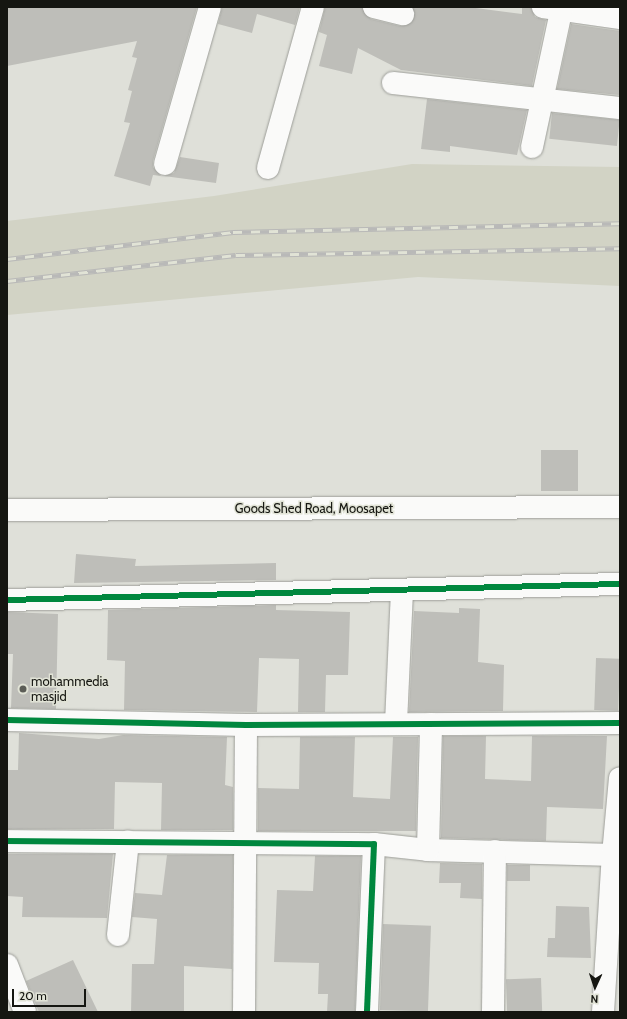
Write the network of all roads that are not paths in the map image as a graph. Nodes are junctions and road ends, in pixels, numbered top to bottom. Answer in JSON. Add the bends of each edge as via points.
{"nodes":[{"id":1,"x":210,"y":7,"type":"edge"},
{"id":2,"x":312,"y":7,"type":"edge"},
{"id":3,"x":374,"y":7,"type":"edge"},
{"id":4,"x":556,"y":8,"type":"edge"},
{"id":5,"x":403,"y":14,"type":"dead end"},
{"id":6,"x":620,"y":18,"type":"edge"},
{"id":7,"x":393,"y":83,"type":"dead end"},
{"id":8,"x":542,"y":100,"type":"junction"},
{"id":9,"x":620,"y":108,"type":"edge"},
{"id":10,"x":532,"y":147,"type":"dead end"},
{"id":11,"x":165,"y":164,"type":"dead end"},
{"id":12,"x":268,"y":168,"type":"dead end"},
{"id":13,"x":620,"y":507,"type":"edge"},
{"id":14,"x":7,"y":510,"type":"edge"},
{"id":15,"x":620,"y":584,"type":"edge"},
{"id":16,"x":402,"y":591,"type":"junction"},
{"id":17,"x":7,"y":600,"type":"edge"},
{"id":18,"x":7,"y":720,"type":"edge"},
{"id":19,"x":396,"y":723,"type":"junction"},
{"id":20,"x":620,"y":723,"type":"edge"},
{"id":21,"x":430,"y":724,"type":"junction"},
{"id":22,"x":246,"y":725,"type":"junction"},
{"id":23,"x":620,"y":778,"type":"edge"},
{"id":24,"x":7,"y":841,"type":"edge"},
{"id":25,"x":128,"y":842,"type":"junction"},
{"id":26,"x":246,"y":842,"type":"junction"},
{"id":27,"x":374,"y":844,"type":"junction"},
{"id":28,"x":428,"y":850,"type":"junction"},
{"id":29,"x":495,"y":851,"type":"junction"},
{"id":30,"x":613,"y":855,"type":"junction"},
{"id":31,"x":118,"y":935,"type":"dead end"},
{"id":32,"x":7,"y":965,"type":"edge"},
{"id":33,"x":25,"y":1012,"type":"edge"},
{"id":34,"x":244,"y":1012,"type":"edge"},
{"id":35,"x":368,"y":1012,"type":"edge"},
{"id":36,"x":493,"y":1012,"type":"edge"},
{"id":37,"x":603,"y":1012,"type":"edge"}],
"edges":[{"from":1,"to":11,"type":"street"},
{"from":2,"to":12,"type":"street"},
{"from":3,"to":5,"type":"street"},
{"from":4,"to":6,"type":"street"},
{"from":4,"to":8,"type":"street"},
{"from":7,"to":8,"type":"street"},
{"from":8,"to":9,"type":"street"},
{"from":8,"to":10,"type":"street"},
{"from":13,"to":14,"type":"street","name":"Goods Shed Road, Moosapet"},
{"from":15,"to":16,"type":"street"},
{"from":16,"to":17,"type":"street"},
{"from":16,"to":19,"type":"street"},
{"from":18,"to":22,"type":"street"},
{"from":19,"to":21,"type":"street"},
{"from":19,"to":22,"type":"street"},
{"from":20,"to":21,"type":"street"},
{"from":21,"to":28,"type":"street"},
{"from":22,"to":26,"type":"street"},
{"from":23,"to":30,"type":"street"},
{"from":24,"to":25,"type":"street"},
{"from":25,"to":26,"type":"street"},
{"from":25,"to":31,"type":"street"},
{"from":26,"to":27,"type":"street"},
{"from":26,"to":34,"type":"street"},
{"from":27,"to":28,"type":"street"},
{"from":27,"to":35,"type":"street"},
{"from":28,"to":29,"type":"street"},
{"from":29,"to":30,"type":"street"},
{"from":29,"to":36,"type":"street"},
{"from":30,"to":37,"type":"street"},
{"from":32,"to":33,"type":"street"}]}
